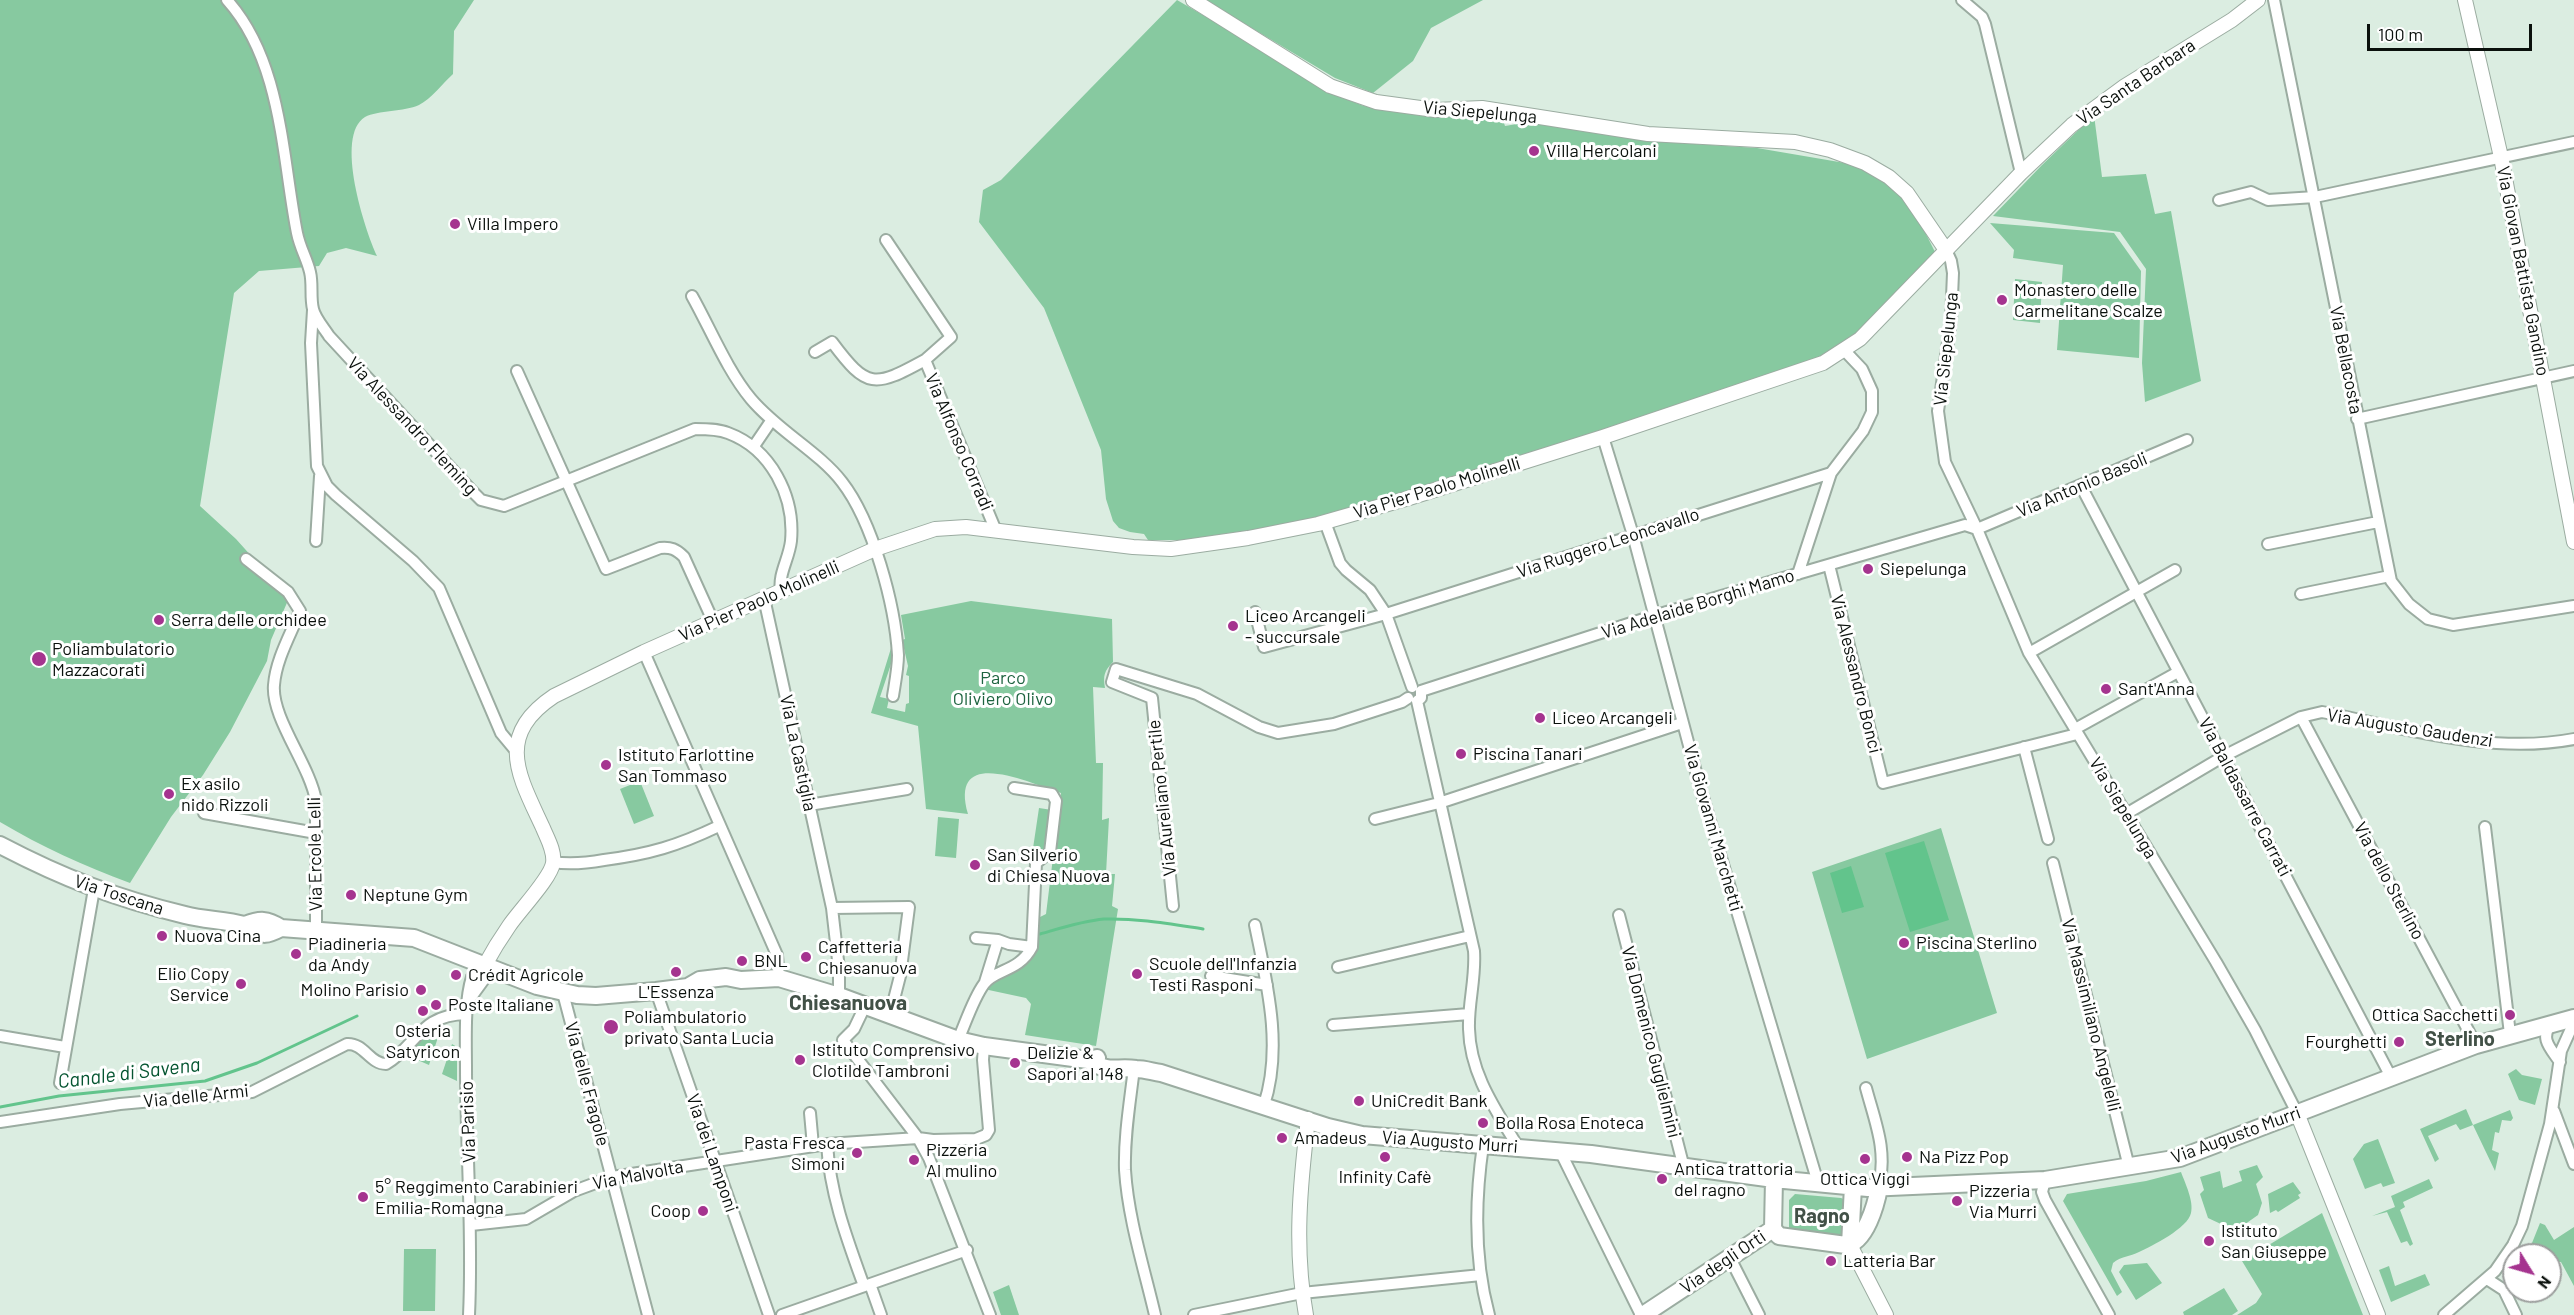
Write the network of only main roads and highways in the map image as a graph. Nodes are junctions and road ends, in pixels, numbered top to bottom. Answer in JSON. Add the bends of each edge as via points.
{"nodes":[{"id":1,"x":0,"y":845,"type":"edge"},
{"id":2,"x":484,"y":965,"type":"joint"},
{"id":3,"x":2574,"y":1020,"type":"edge"},
{"id":4,"x":1774,"y":1179,"type":"junction"},
{"id":5,"x":1853,"y":1186,"type":"junction"},
{"id":6,"x":1879,"y":1188,"type":"junction"},
{"id":7,"x":1773,"y":1230,"type":"junction"},
{"id":8,"x":1850,"y":1245,"type":"junction"},
{"id":9,"x":1642,"y":1315,"type":"edge"}],
"edges":[{"from":1,"to":2,"type":"main road","name":"Via Toscana","via":[[94,889],[191,917],[245,925],[268,934],[281,928],[414,938]]},
{"from":2,"to":4,"type":"main road","name":"Via Augusto Murri","via":[[537,986],[596,996],[688,987],[700,980],[726,977],[779,978],[958,1040],[1088,1060],[1122,1060],[1134,1068],[1180,1078],[1362,1135],[1560,1151]]},
{"from":3,"to":6,"type":"main road","name":"Via Augusto Murri","via":[[2476,1045],[2180,1158],[2045,1180]]},
{"from":4,"to":5,"type":"main road","name":"Via Augusto Murri"},
{"from":4,"to":7,"type":"main road"},
{"from":5,"to":6,"type":"main road","name":"Via Augusto Murri"},
{"from":5,"to":8,"type":"main road"},
{"from":6,"to":8,"type":"main road","via":[[1873,1214]]},
{"from":7,"to":8,"type":"main road","via":[[1779,1236]]},
{"from":7,"to":9,"type":"main road","name":"Via degli Orti"}]}
